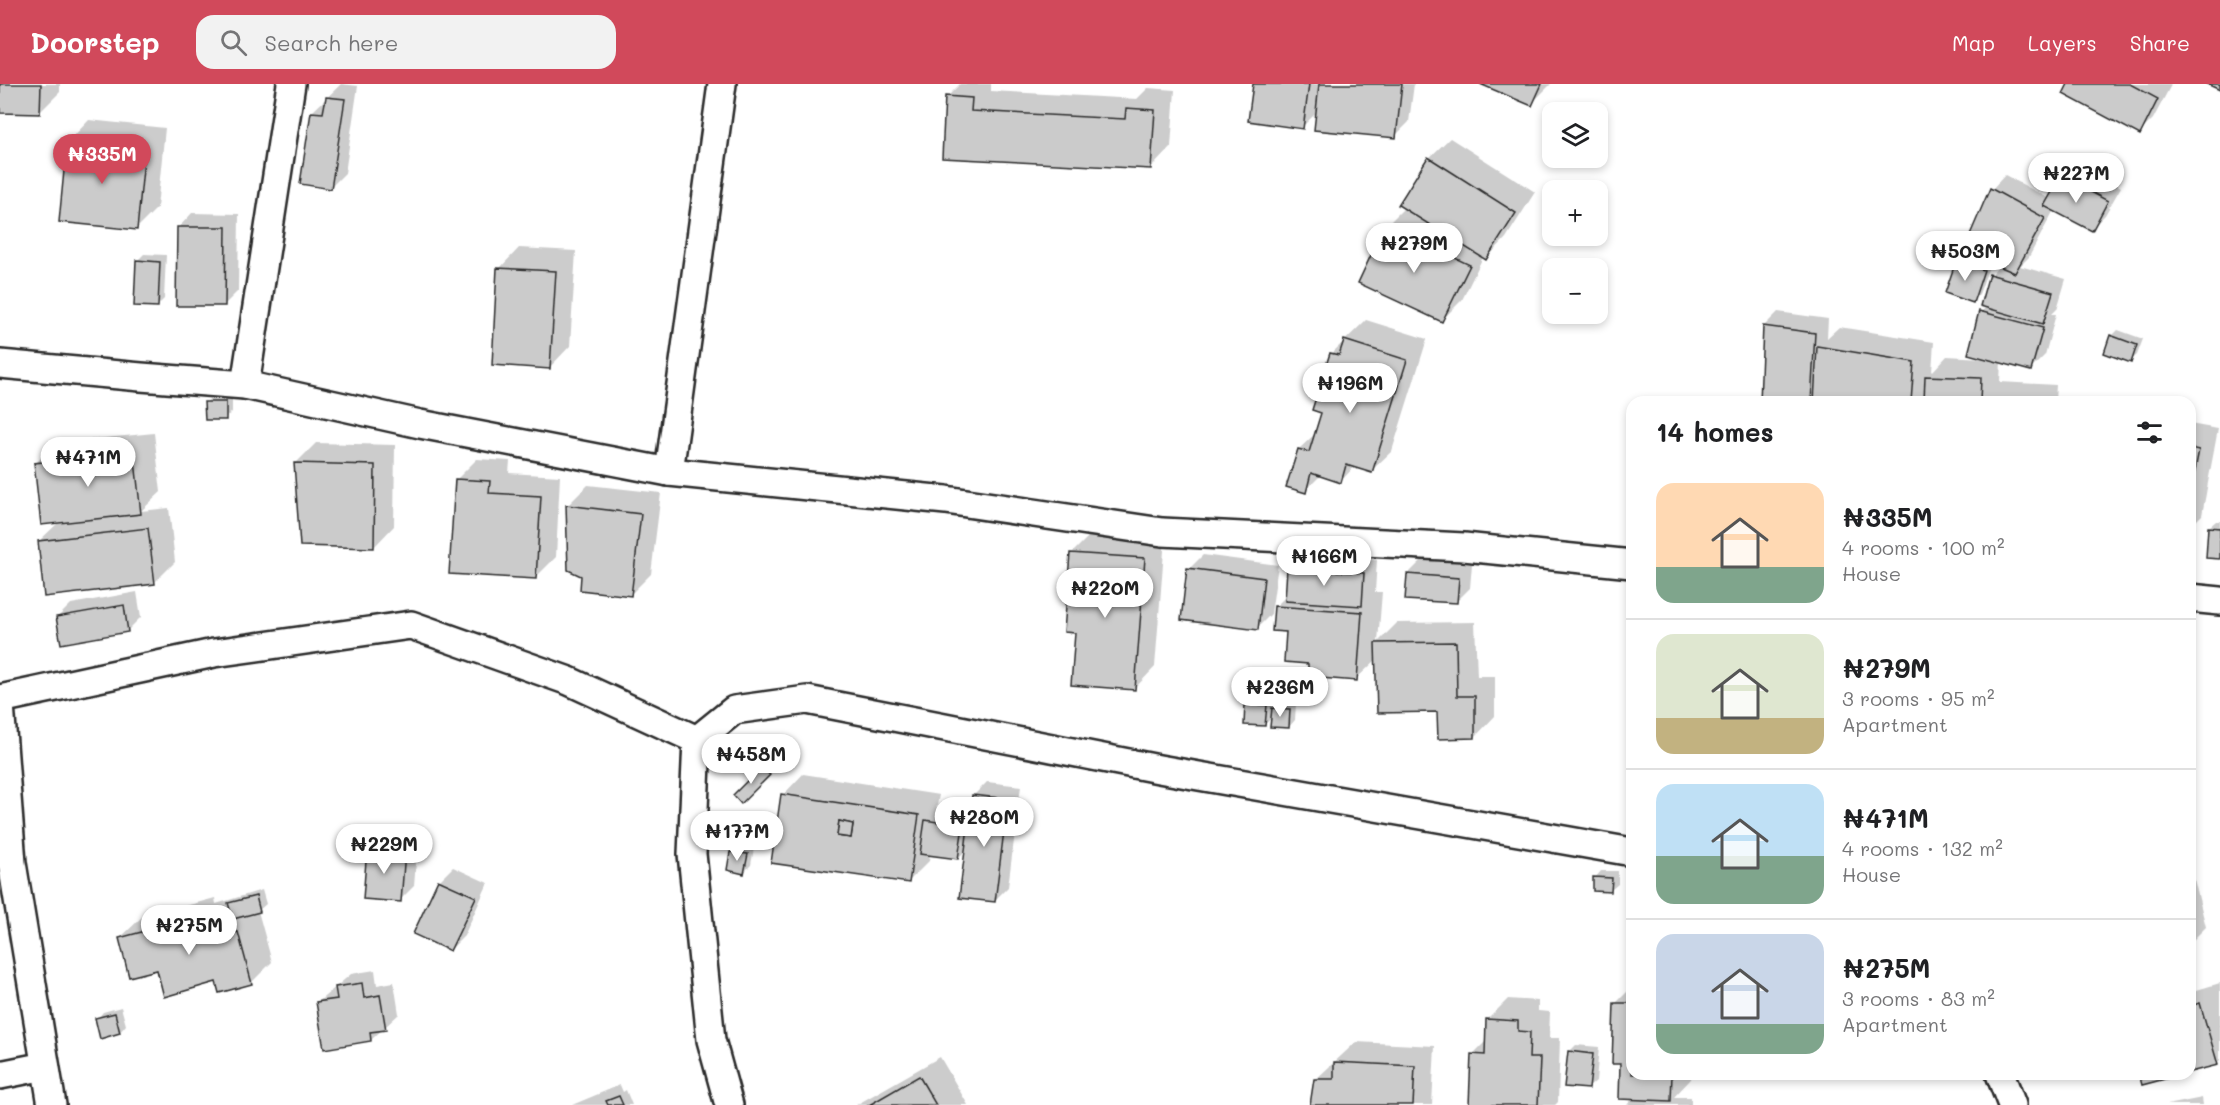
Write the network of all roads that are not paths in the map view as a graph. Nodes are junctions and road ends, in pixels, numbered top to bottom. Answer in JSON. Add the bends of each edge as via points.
{"nodes":[{"id":1,"x":291,"y":84,"type":"edge"},
{"id":2,"x":722,"y":84,"type":"edge"},
{"id":3,"x":0,"y":364,"type":"edge"},
{"id":4,"x":245,"y":385,"type":"junction"},
{"id":5,"x":669,"y":472,"type":"junction"},
{"id":6,"x":1626,"y":563,"type":"edge"},
{"id":7,"x":2196,"y":599,"type":"edge"},
{"id":8,"x":2220,"y":601,"type":"edge"},
{"id":9,"x":0,"y":699,"type":"edge"},
{"id":10,"x":0,"y":704,"type":"edge"},
{"id":11,"x":697,"y":740,"type":"junction"},
{"id":12,"x":1626,"y":851,"type":"edge"},
{"id":13,"x":45,"y":1066,"type":"junction"},
{"id":14,"x":0,"y":1075,"type":"edge"},
{"id":15,"x":2002,"y":1080,"type":"edge"},
{"id":16,"x":52,"y":1105,"type":"edge"},
{"id":17,"x":729,"y":1105,"type":"edge"},
{"id":18,"x":2012,"y":1105,"type":"edge"}],
"edges":[{"from":1,"to":4,"type":"street"},
{"from":2,"to":5,"type":"street"},
{"from":3,"to":4,"type":"street"},
{"from":4,"to":5,"type":"street","via":[[420,424]]},
{"from":5,"to":6,"type":"street","via":[[946,500],[1162,532],[1464,547]]},
{"from":7,"to":8,"type":"street"},
{"from":9,"to":11,"type":"street","via":[[214,652],[411,625],[569,681]]},
{"from":10,"to":13,"type":"street","via":[[12,863]]},
{"from":11,"to":12,"type":"street","via":[[735,710],[807,700],[1159,770]]},
{"from":11,"to":17,"type":"street","via":[[692,854],[711,1040]]},
{"from":13,"to":14,"type":"street"},
{"from":13,"to":16,"type":"street"},
{"from":15,"to":18,"type":"street"}]}
